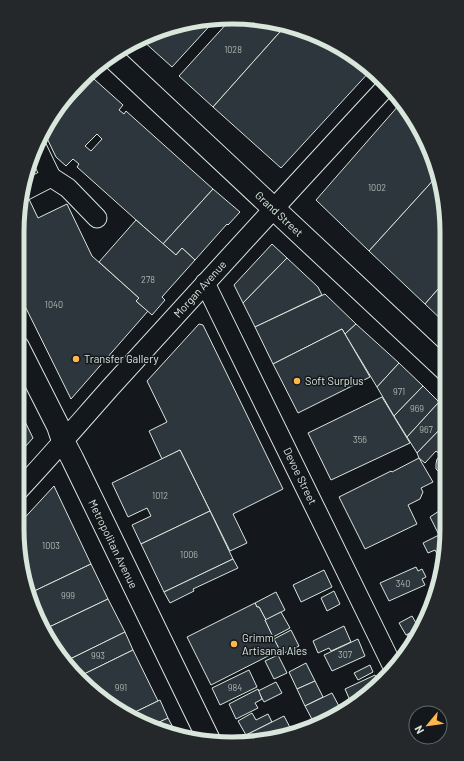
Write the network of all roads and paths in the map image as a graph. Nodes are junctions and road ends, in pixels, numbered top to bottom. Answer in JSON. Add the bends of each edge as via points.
{"nodes":[{"id":1,"x":115,"y":60,"type":"edge"},
{"id":2,"x":383,"y":90,"type":"edge"},
{"id":3,"x":40,"y":153,"type":"edge"},
{"id":4,"x":51,"y":177,"type":"junction"},
{"id":5,"x":29,"y":189,"type":"edge"},
{"id":6,"x":274,"y":209,"type":"junction"},
{"id":7,"x":97,"y":218,"type":"dead end"},
{"id":8,"x":205,"y":283,"type":"junction"},
{"id":9,"x":24,"y":359,"type":"edge"},
{"id":10,"x":440,"y":364,"type":"edge"},
{"id":11,"x":63,"y":441,"type":"junction"},
{"id":12,"x":24,"y":484,"type":"edge"},
{"id":13,"x":391,"y":663,"type":"edge"},
{"id":14,"x":207,"y":735,"type":"edge"}],
"edges":[{"from":1,"to":6,"type":"main road","name":"Grand Street"},
{"from":2,"to":6,"type":"street","name":"Morgan Avenue"},
{"from":3,"to":4,"type":"street"},
{"from":4,"to":5,"type":"street"},
{"from":4,"to":7,"type":"street","via":[[68,188]]},
{"from":6,"to":8,"type":"street","name":"Morgan Avenue"},
{"from":6,"to":10,"type":"main road","name":"Grand Street"},
{"from":8,"to":11,"type":"street","name":"Morgan Avenue"},
{"from":8,"to":13,"type":"street","name":"Devoe Street"},
{"from":9,"to":11,"type":"main road","name":"Metropolitan Avenue"},
{"from":11,"to":12,"type":"street","name":"Morgan Avenue"},
{"from":11,"to":14,"type":"main road","name":"Metropolitan Avenue"}]}
